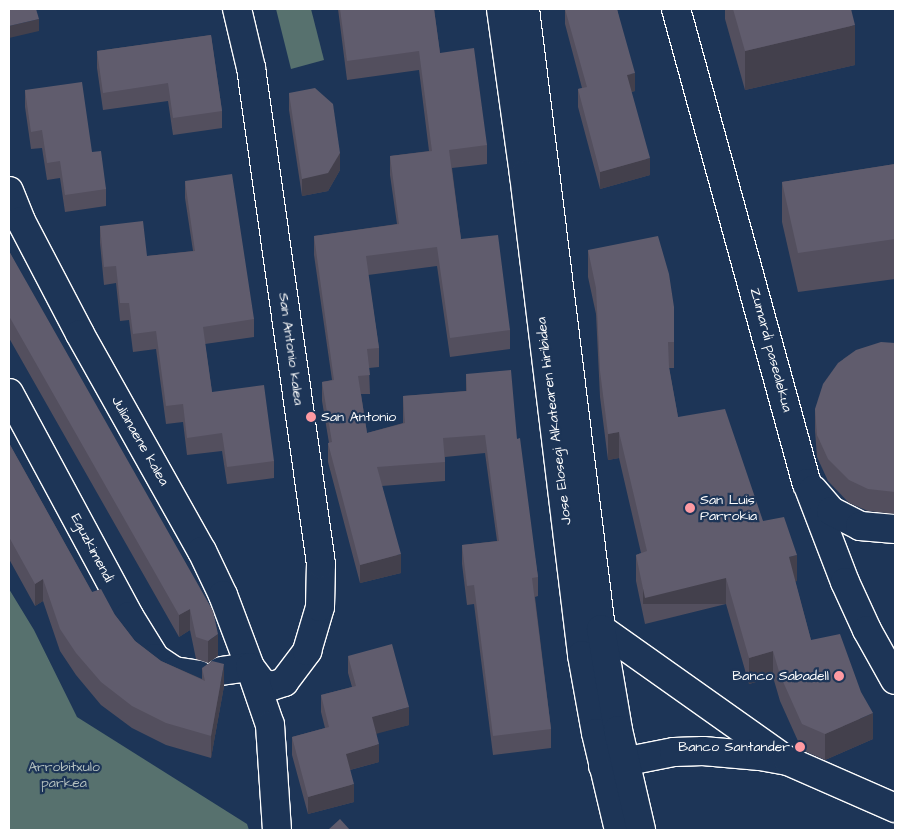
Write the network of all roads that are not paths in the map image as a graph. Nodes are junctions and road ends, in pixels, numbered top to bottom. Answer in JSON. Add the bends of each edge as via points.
{"nodes":[{"id":1,"x":238,"y":9,"type":"edge"},
{"id":2,"x":501,"y":9,"type":"edge"},
{"id":3,"x":525,"y":9,"type":"edge"},
{"id":4,"x":676,"y":9,"type":"edge"},
{"id":5,"x":9,"y":191,"type":"edge"},
{"id":6,"x":9,"y":393,"type":"edge"},
{"id":7,"x":807,"y":483,"type":"junction"},
{"id":8,"x":895,"y":529,"type":"edge"},
{"id":9,"x":601,"y":629,"type":"junction"},
{"id":10,"x":250,"y":667,"type":"junction"},
{"id":11,"x":895,"y":680,"type":"edge"},
{"id":12,"x":278,"y":684,"type":"junction"},
{"id":13,"x":270,"y":725,"type":"junction"},
{"id":14,"x":788,"y":761,"type":"junction"},
{"id":15,"x":614,"y":764,"type":"junction"},
{"id":16,"x":895,"y":808,"type":"edge"},
{"id":17,"x":277,"y":830,"type":"edge"},
{"id":18,"x":619,"y":830,"type":"edge"},
{"id":19,"x":641,"y":830,"type":"edge"}],
"edges":[{"from":1,"to":12,"type":"street","name":"San Antonio kalea","via":[[251,68],[321,564],[320,607],[307,651]]},
{"from":2,"to":15,"type":"street","name":"Jose Elosegi Alkatearen hiribidea","via":[[582,655]]},
{"from":3,"to":9,"type":"street","name":"Jose Elosegi Alkatearen hiribidea"},
{"from":4,"to":7,"type":"street","name":"Zumardi pasealekua"},
{"from":5,"to":10,"type":"street","name":"Julianaene kalea","via":[[21,221],[80,334],[202,551],[223,595]]},
{"from":6,"to":10,"type":"street","name":"Eguzkimendi","via":[[129,616],[155,658],[174,671],[210,673]]},
{"from":7,"to":8,"type":"street","via":[[831,511],[860,526]]},
{"from":7,"to":11,"type":"street","name":"Zumardi pasealekua","via":[[845,582]]},
{"from":9,"to":14,"type":"street"},
{"from":9,"to":15,"type":"street","name":"Jose Elosegi Alkatearen hiribidea"},
{"from":10,"to":12,"type":"street","name":"Julianaene kalea","via":[[262,683]]},
{"from":10,"to":13,"type":"street","name":"San Antonio kalea"},
{"from":12,"to":13,"type":"street","name":"San Antonio kalea"},
{"from":13,"to":17,"type":"street","name":"San Antonio kalea"},
{"from":14,"to":15,"type":"street","via":[[703,751],[674,752]]},
{"from":14,"to":16,"type":"street"},
{"from":15,"to":18,"type":"street","name":"Jose Elosegi Alkatearen hiribidea"},
{"from":15,"to":19,"type":"street","name":"Jose Elosegi Alkatearen hiribidea"}]}
